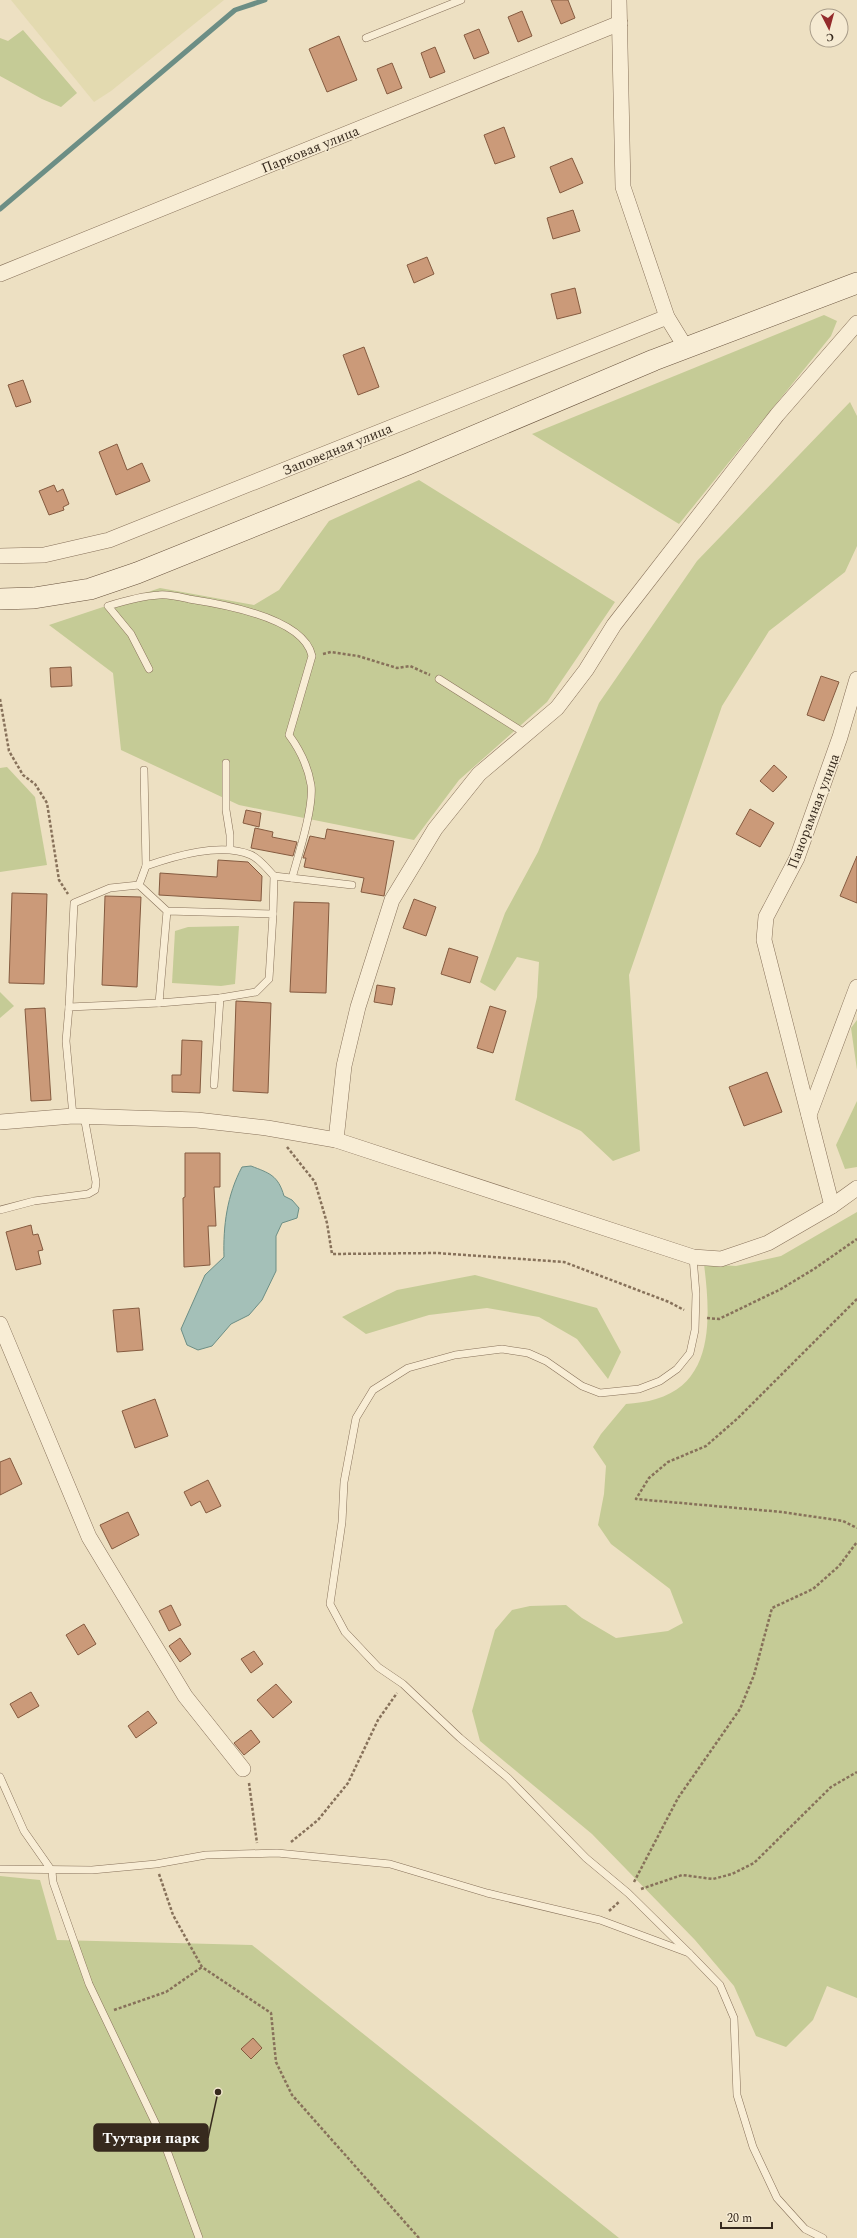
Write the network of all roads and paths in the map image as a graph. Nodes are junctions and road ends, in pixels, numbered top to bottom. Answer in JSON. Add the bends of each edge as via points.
{"nodes":[{"id":1,"x":461,"y":0,"type":"edge"},
{"id":2,"x":619,"y":0,"type":"edge"},
{"id":3,"x":620,"y":23,"type":"junction"},
{"id":4,"x":366,"y":38,"type":"dead end"},
{"id":5,"x":0,"y":274,"type":"edge"},
{"id":6,"x":857,"y":283,"type":"edge"},
{"id":7,"x":667,"y":317,"type":"junction"},
{"id":8,"x":857,"y":323,"type":"edge"},
{"id":9,"x":686,"y":348,"type":"junction"},
{"id":10,"x":0,"y":556,"type":"edge"},
{"id":11,"x":0,"y":599,"type":"edge"},
{"id":12,"x":312,"y":656,"type":"junction"},
{"id":13,"x":149,"y":669,"type":"dead end"},
{"id":14,"x":439,"y":679,"type":"joint"},
{"id":15,"x":857,"y":679,"type":"edge"},
{"id":16,"x":0,"y":698,"type":"edge"},
{"id":17,"x":526,"y":734,"type":"junction"},
{"id":18,"x":226,"y":764,"type":"dead end"},
{"id":19,"x":144,"y":770,"type":"dead end"},
{"id":20,"x":230,"y":849,"type":"junction"},
{"id":21,"x":146,"y":866,"type":"junction"},
{"id":22,"x":274,"y":876,"type":"junction"},
{"id":23,"x":292,"y":878,"type":"junction"},
{"id":24,"x":352,"y":884,"type":"dead end"},
{"id":25,"x":139,"y":885,"type":"junction"},
{"id":26,"x":74,"y":903,"type":"junction"},
{"id":27,"x":167,"y":911,"type":"junction"},
{"id":28,"x":273,"y":914,"type":"junction"},
{"id":29,"x":857,"y":987,"type":"edge"},
{"id":30,"x":220,"y":998,"type":"junction"},
{"id":31,"x":159,"y":1003,"type":"junction"},
{"id":32,"x":69,"y":1007,"type":"junction"},
{"id":33,"x":214,"y":1085,"type":"dead end"},
{"id":34,"x":809,"y":1115,"type":"junction"},
{"id":35,"x":78,"y":1116,"type":"junction"},
{"id":36,"x":0,"y":1122,"type":"edge"},
{"id":37,"x":268,"y":1128,"type":"junction"},
{"id":38,"x":336,"y":1140,"type":"junction"},
{"id":39,"x":857,"y":1188,"type":"edge"},
{"id":40,"x":832,"y":1206,"type":"junction"},
{"id":41,"x":0,"y":1210,"type":"edge"},
{"id":42,"x":857,"y":1239,"type":"edge"},
{"id":43,"x":693,"y":1257,"type":"junction"},
{"id":44,"x":857,"y":1299,"type":"edge"},
{"id":45,"x":695,"y":1317,"type":"junction"},
{"id":46,"x":0,"y":1324,"type":"edge"},
{"id":47,"x":857,"y":1528,"type":"edge"},
{"id":48,"x":857,"y":1542,"type":"edge"},
{"id":49,"x":403,"y":1684,"type":"junction"},
{"id":50,"x":243,"y":1769,"type":"joint"},
{"id":51,"x":857,"y":1772,"type":"edge"},
{"id":52,"x":0,"y":1777,"type":"edge"},
{"id":53,"x":258,"y":1853,"type":"junction"},
{"id":54,"x":278,"y":1853,"type":"junction"},
{"id":55,"x":156,"y":1864,"type":"junction"},
{"id":56,"x":0,"y":1869,"type":"edge"},
{"id":57,"x":52,"y":1871,"type":"junction"},
{"id":58,"x":628,"y":1893,"type":"junction"},
{"id":59,"x":600,"y":1920,"type":"junction"},
{"id":60,"x":689,"y":1953,"type":"junction"},
{"id":61,"x":202,"y":1967,"type":"junction"},
{"id":62,"x":102,"y":2014,"type":"junction"},
{"id":63,"x":199,"y":2238,"type":"edge"},
{"id":64,"x":419,"y":2238,"type":"edge"},
{"id":65,"x":823,"y":2238,"type":"edge"}],
"edges":[{"from":1,"to":4,"type":"lane"},
{"from":2,"to":3,"type":"street"},
{"from":3,"to":5,"type":"street","name":"Парковая улица"},
{"from":3,"to":7,"type":"street","via":[[623,187]]},
{"from":6,"to":9,"type":"street"},
{"from":7,"to":9,"type":"street"},
{"from":7,"to":10,"type":"street","name":"Заповедная улица","via":[[109,540],[44,555]]},
{"from":8,"to":17,"type":"street","via":[[778,415],[614,625],[586,670],[557,708]]},
{"from":9,"to":11,"type":"street","via":[[137,573],[90,589],[34,598]]},
{"from":12,"to":13,"type":"lane","via":[[310,648],[300,637],[266,616],[216,603],[160,594],[108,606],[131,634]]},
{"from":12,"to":14,"type":"path","via":[[330,652],[358,656],[397,668],[410,666]]},
{"from":12,"to":23,"type":"lane","via":[[289,735],[301,752],[312,786],[307,824]]},
{"from":14,"to":17,"type":"lane"},
{"from":15,"to":34,"type":"street","name":"Панорамная улица","via":[[840,737],[798,858],[766,917],[764,940]]},
{"from":16,"to":26,"type":"path","via":[[9,751],[22,775],[35,784],[47,803],[59,880]]},
{"from":17,"to":38,"type":"street","via":[[479,774],[435,829],[392,900],[358,1007],[344,1066]]},
{"from":18,"to":20,"type":"lane","via":[[226,810]]},
{"from":19,"to":21,"type":"lane"},
{"from":20,"to":21,"type":"lane","via":[[179,855]]},
{"from":20,"to":22,"type":"lane","via":[[252,855]]},
{"from":21,"to":25,"type":"lane"},
{"from":22,"to":23,"type":"lane"},
{"from":22,"to":28,"type":"lane"},
{"from":23,"to":24,"type":"lane"},
{"from":25,"to":26,"type":"lane","via":[[110,888]]},
{"from":25,"to":27,"type":"lane"},
{"from":26,"to":32,"type":"lane"},
{"from":27,"to":28,"type":"lane"},
{"from":27,"to":31,"type":"lane"},
{"from":28,"to":30,"type":"lane","via":[[269,979],[256,992]]},
{"from":29,"to":34,"type":"street"},
{"from":30,"to":31,"type":"lane"},
{"from":30,"to":33,"type":"lane"},
{"from":31,"to":32,"type":"lane"},
{"from":32,"to":35,"type":"lane","via":[[66,1040]]},
{"from":34,"to":40,"type":"street","name":"Панорамная улица"},
{"from":35,"to":36,"type":"street"},
{"from":35,"to":37,"type":"street","via":[[196,1120]]},
{"from":35,"to":41,"type":"lane","via":[[96,1182],[95,1190],[88,1194],[34,1201]]},
{"from":37,"to":38,"type":"street"},
{"from":37,"to":45,"type":"path","via":[[315,1182],[332,1254],[437,1253],[564,1262],[670,1302]]},
{"from":38,"to":43,"type":"street"},
{"from":39,"to":40,"type":"street"},
{"from":40,"to":43,"type":"street","via":[[768,1243],[721,1259]]},
{"from":42,"to":45,"type":"path","via":[[814,1270],[747,1307],[719,1319]]},
{"from":43,"to":45,"type":"lane"},
{"from":44,"to":47,"type":"path","via":[[738,1418],[706,1446],[668,1462],[649,1478],[636,1499],[790,1513],[843,1521]]},
{"from":45,"to":49,"type":"lane","via":[[690,1353],[678,1369],[639,1389],[600,1393],[582,1386],[546,1361],[528,1353],[502,1349],[454,1355],[408,1368],[373,1390],[356,1418],[344,1482],[342,1522],[330,1604],[350,1637],[378,1667]]},
{"from":46,"to":50,"type":"street","via":[[89,1537],[185,1696]]},
{"from":48,"to":58,"type":"path","via":[[839,1566],[813,1589],[772,1608],[754,1675],[740,1708],[678,1798]]},
{"from":49,"to":54,"type":"path","via":[[378,1720],[348,1783],[318,1820]]},
{"from":49,"to":58,"type":"lane","via":[[460,1738],[508,1778],[586,1858]]},
{"from":50,"to":53,"type":"path","via":[[251,1788]]},
{"from":51,"to":58,"type":"path","via":[[831,1787],[754,1863],[732,1874],[713,1878],[682,1875]]},
{"from":52,"to":57,"type":"lane","via":[[24,1831]]},
{"from":53,"to":54,"type":"lane"},
{"from":53,"to":55,"type":"lane","via":[[206,1854]]},
{"from":54,"to":59,"type":"lane","via":[[390,1864],[487,1893]]},
{"from":55,"to":57,"type":"lane"},
{"from":55,"to":61,"type":"path","via":[[173,1915]]},
{"from":56,"to":57,"type":"lane"},
{"from":57,"to":62,"type":"lane","via":[[53,1882],[86,1977]]},
{"from":58,"to":59,"type":"path"},
{"from":58,"to":60,"type":"lane"},
{"from":59,"to":60,"type":"lane"},
{"from":60,"to":65,"type":"lane","via":[[720,1985],[734,2018],[737,2095],[753,2147],[777,2198],[805,2229]]},
{"from":61,"to":62,"type":"path","via":[[166,1992]]},
{"from":61,"to":64,"type":"path","via":[[271,2014],[276,2062],[292,2095]]},
{"from":62,"to":63,"type":"lane","via":[[162,2137]]}]}
